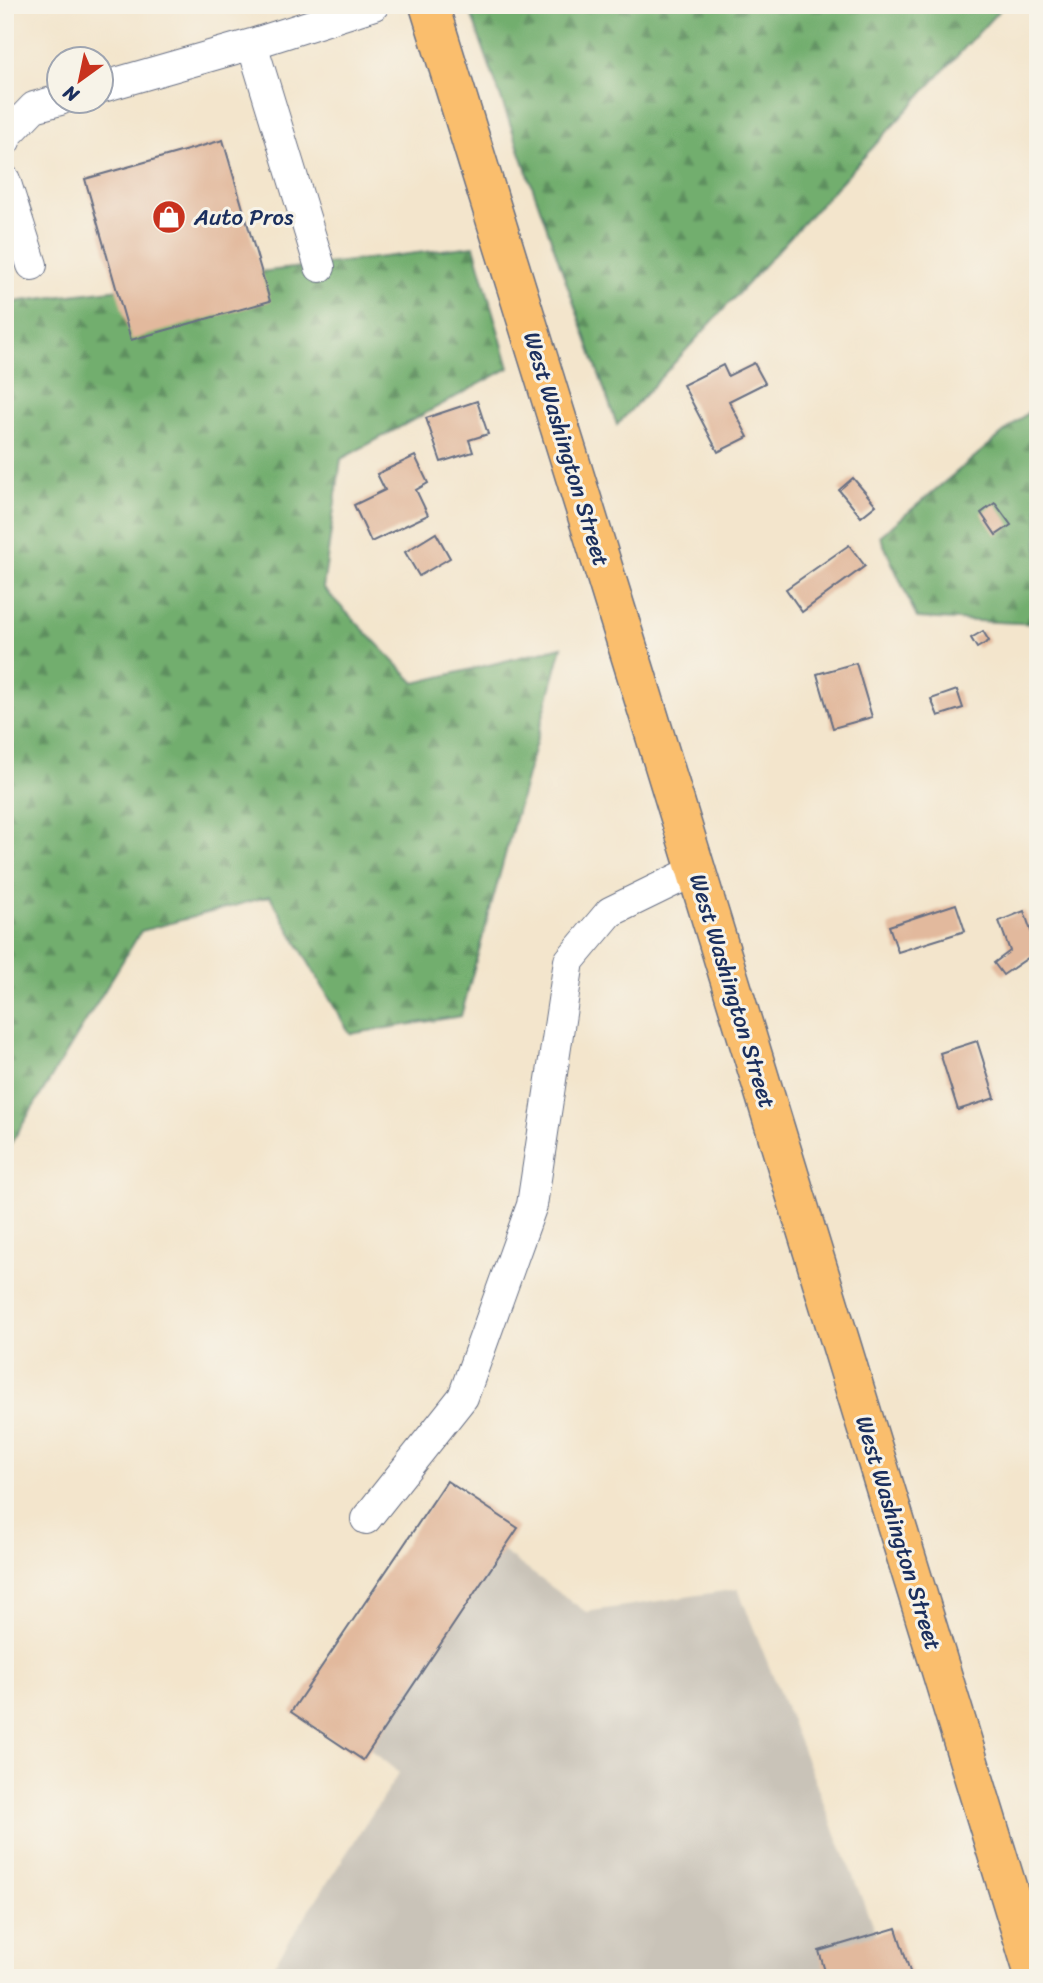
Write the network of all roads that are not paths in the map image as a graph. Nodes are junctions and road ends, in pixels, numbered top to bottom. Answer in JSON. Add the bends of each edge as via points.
{"nodes":[{"id":1,"x":374,"y":5,"type":"edge"},
{"id":2,"x":429,"y":5,"type":"edge"},
{"id":3,"x":252,"y":44,"type":"junction"},
{"id":4,"x":116,"y":84,"type":"edge"},
{"id":5,"x":46,"y":104,"type":"edge"},
{"id":6,"x":5,"y":141,"type":"edge"},
{"id":7,"x":5,"y":180,"type":"edge"},
{"id":8,"x":32,"y":265,"type":"dead end"},
{"id":9,"x":320,"y":267,"type":"dead end"},
{"id":10,"x":696,"y":870,"type":"junction"},
{"id":11,"x":366,"y":1519,"type":"dead end"},
{"id":12,"x":1035,"y":1978,"type":"edge"}],
"edges":[{"from":1,"to":3,"type":"lane"},
{"from":2,"to":10,"type":"main road","name":"West Washington Street"},
{"from":3,"to":4,"type":"lane"},
{"from":3,"to":9,"type":"lane"},
{"from":5,"to":6,"type":"lane","via":[[34,107]]},
{"from":7,"to":8,"type":"lane"},
{"from":10,"to":11,"type":"lane","via":[[610,912],[569,961],[532,1205],[463,1397]]},
{"from":10,"to":12,"type":"main road","name":"West Washington Street"}]}
